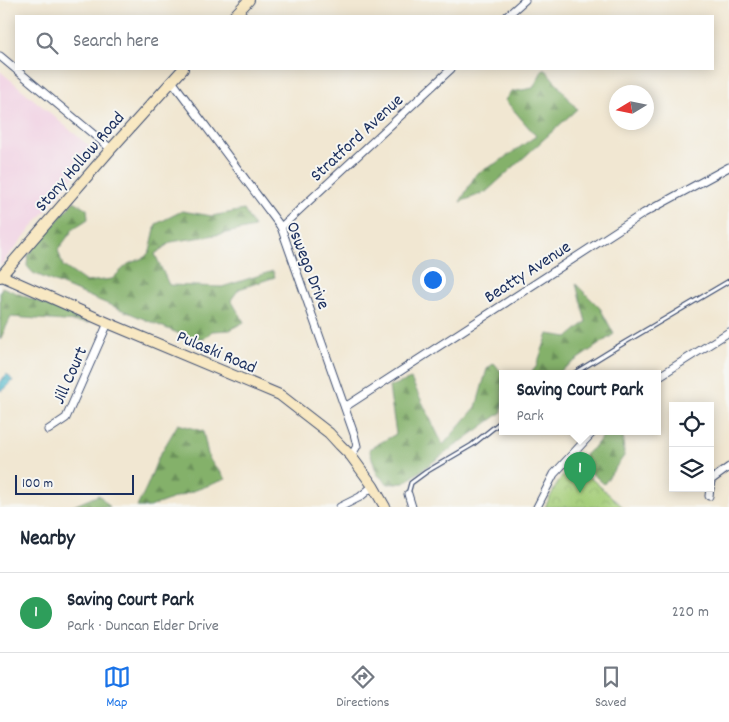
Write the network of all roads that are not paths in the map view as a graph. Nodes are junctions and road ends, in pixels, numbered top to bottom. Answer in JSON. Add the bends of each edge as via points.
{"nodes":[{"id":1,"x":249,"y":0,"type":"edge"},
{"id":2,"x":525,"y":0,"type":"edge"},
{"id":3,"x":235,"y":15,"type":"edge"},
{"id":4,"x":508,"y":15,"type":"edge"},
{"id":5,"x":0,"y":56,"type":"edge"},
{"id":6,"x":15,"y":69,"type":"edge"},
{"id":7,"x":17,"y":70,"type":"edge"},
{"id":8,"x":182,"y":70,"type":"edge"},
{"id":9,"x":450,"y":70,"type":"edge"},
{"id":10,"x":172,"y":80,"type":"junction"},
{"id":11,"x":111,"y":149,"type":"junction"},
{"id":12,"x":729,"y":167,"type":"edge"},
{"id":13,"x":281,"y":227,"type":"junction"},
{"id":14,"x":0,"y":276,"type":"edge"},
{"id":15,"x":729,"y":281,"type":"edge"},
{"id":16,"x":108,"y":323,"type":"junction"},
{"id":17,"x":729,"y":332,"type":"edge"},
{"id":18,"x":580,"y":370,"type":"edge"},
{"id":19,"x":661,"y":375,"type":"edge"},
{"id":20,"x":345,"y":407,"type":"junction"},
{"id":21,"x":499,"y":423,"type":"edge"},
{"id":22,"x":48,"y":430,"type":"dead end"},
{"id":23,"x":591,"y":435,"type":"edge"},
{"id":24,"x":351,"y":456,"type":"junction"},
{"id":25,"x":729,"y":467,"type":"edge"},
{"id":26,"x":714,"y":478,"type":"edge"},
{"id":27,"x":373,"y":486,"type":"junction"},
{"id":28,"x":408,"y":494,"type":"joint"},
{"id":29,"x":340,"y":507,"type":"edge"},
{"id":30,"x":385,"y":507,"type":"edge"},
{"id":31,"x":412,"y":507,"type":"edge"},
{"id":32,"x":537,"y":507,"type":"edge"}],
"edges":[{"from":1,"to":3,"type":"main road"},
{"from":2,"to":4,"type":"street"},
{"from":5,"to":6,"type":"street"},
{"from":7,"to":11,"type":"street"},
{"from":8,"to":10,"type":"main road","name":"Stony Hollow Road"},
{"from":9,"to":13,"type":"street","name":"Stratford Avenue"},
{"from":10,"to":11,"type":"main road","name":"Stony Hollow Road"},
{"from":10,"to":13,"type":"street","name":"Oswego Drive"},
{"from":11,"to":14,"type":"main road","name":"Stony Hollow Road"},
{"from":12,"to":20,"type":"street","name":"Beatty Avenue","via":[[644,213]]},
{"from":13,"to":20,"type":"street","name":"Oswego Drive"},
{"from":14,"to":16,"type":"main road","name":"Pulaski Road"},
{"from":15,"to":18,"type":"lane"},
{"from":16,"to":22,"type":"street","name":"Jill Court","via":[[66,418]]},
{"from":16,"to":24,"type":"main road","name":"Pulaski Road","via":[[280,395],[329,433]]},
{"from":17,"to":19,"type":"street"},
{"from":20,"to":24,"type":"street","name":"Oswego Drive","via":[[357,446]]},
{"from":21,"to":28,"type":"lane","via":[[472,445],[411,483]]},
{"from":23,"to":32,"type":"street","via":[[554,474]]},
{"from":24,"to":27,"type":"main road","name":"Pulaski Road"},
{"from":25,"to":26,"type":"street"},
{"from":27,"to":29,"type":"street"},
{"from":27,"to":30,"type":"main road","name":"Pulaski Road"},
{"from":28,"to":31,"type":"street"}]}
